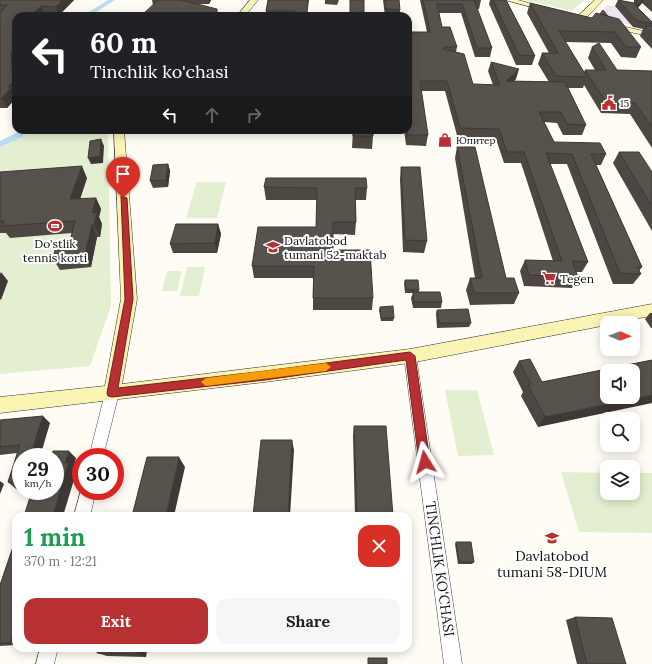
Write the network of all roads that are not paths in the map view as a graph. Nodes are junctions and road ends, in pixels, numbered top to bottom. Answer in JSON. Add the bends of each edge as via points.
{"nodes":[{"id":1,"x":254,"y":0,"type":"edge"},
{"id":2,"x":509,"y":0,"type":"edge"},
{"id":3,"x":599,"y":0,"type":"edge"},
{"id":4,"x":244,"y":12,"type":"edge"},
{"id":5,"x":559,"y":12,"type":"edge"},
{"id":6,"x":652,"y":35,"type":"edge"},
{"id":7,"x":119,"y":134,"type":"edge"},
{"id":8,"x":652,"y":310,"type":"edge"},
{"id":9,"x":410,"y":356,"type":"junction"},
{"id":10,"x":112,"y":393,"type":"junction"},
{"id":11,"x":0,"y":405,"type":"edge"},
{"id":12,"x":98,"y":448,"type":"edge"},
{"id":13,"x":86,"y":500,"type":"edge"},
{"id":14,"x":83,"y":512,"type":"edge"},
{"id":15,"x":48,"y":652,"type":"edge"},
{"id":16,"x":45,"y":664,"type":"edge"},
{"id":17,"x":453,"y":664,"type":"edge"}],
"edges":[{"from":1,"to":4,"type":"street"},
{"from":2,"to":5,"type":"street"},
{"from":3,"to":6,"type":"street","via":[[577,17]]},
{"from":7,"to":10,"type":"street","via":[[129,299]]},
{"from":8,"to":9,"type":"street"},
{"from":9,"to":10,"type":"street"},
{"from":9,"to":17,"type":"street","name":"TINCHLIK KO'CHASI"},
{"from":10,"to":11,"type":"street"},
{"from":10,"to":12,"type":"street"},
{"from":13,"to":14,"type":"street"},
{"from":15,"to":16,"type":"street"}]}
